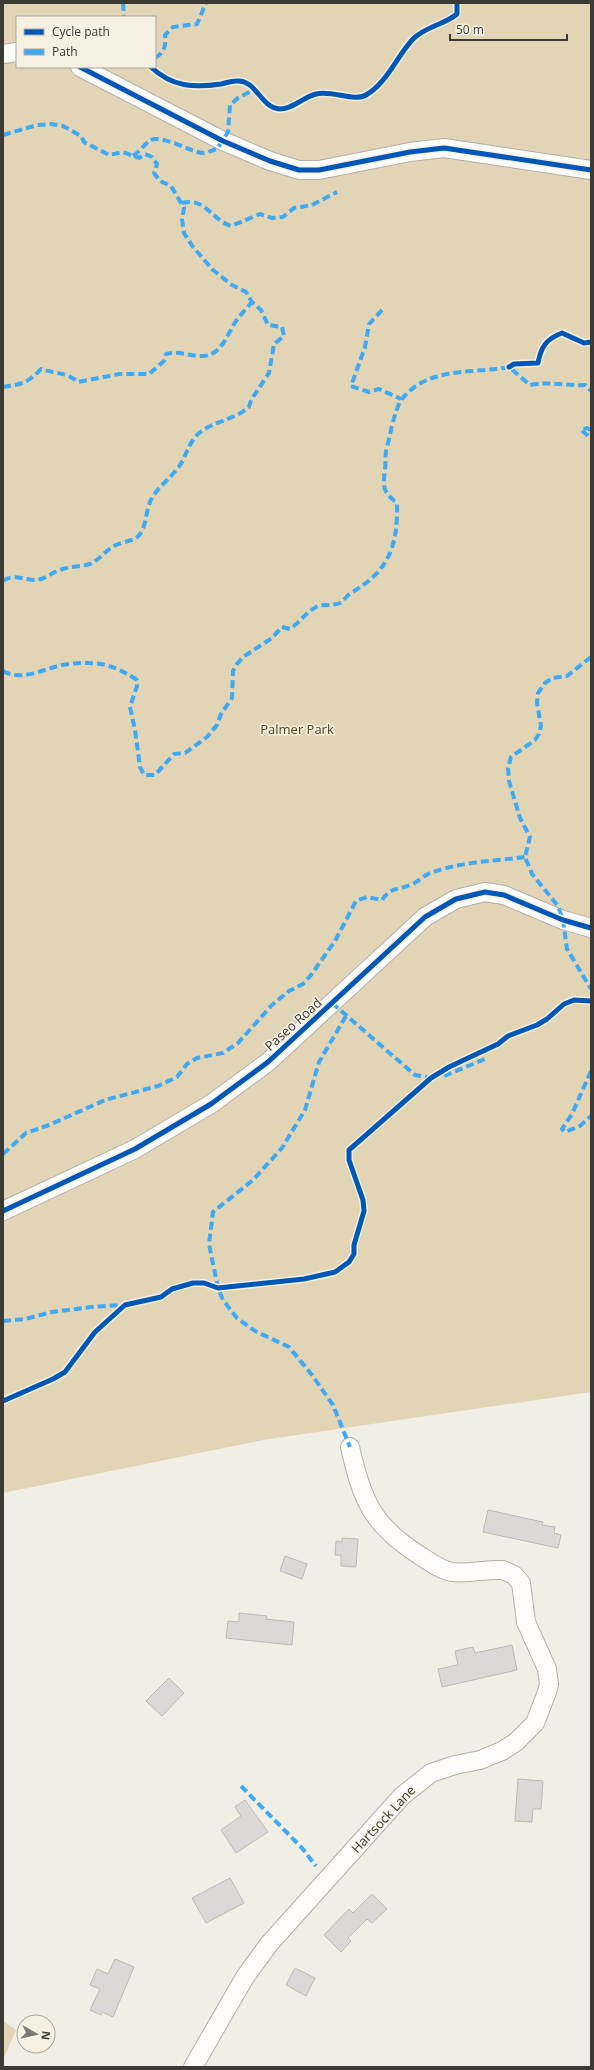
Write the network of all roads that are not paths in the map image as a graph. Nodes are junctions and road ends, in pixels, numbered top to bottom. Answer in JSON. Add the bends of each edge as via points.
{"nodes":[{"id":1,"x":16,"y":52,"type":"edge"},
{"id":2,"x":3,"y":54,"type":"edge"},
{"id":3,"x":82,"y":68,"type":"edge"},
{"id":4,"x":591,"y":170,"type":"edge"},
{"id":5,"x":591,"y":928,"type":"edge"},
{"id":6,"x":3,"y":1211,"type":"edge"},
{"id":7,"x":350,"y":1447,"type":"dead end"},
{"id":8,"x":193,"y":2067,"type":"edge"}],
"edges":[{"from":1,"to":2,"type":"street"},
{"from":3,"to":4,"type":"street","via":[[223,141],[299,170],[320,170],[444,148]]},
{"from":5,"to":6,"type":"street","name":"Paseo Road","via":[[563,920],[504,895],[485,892],[456,899],[425,917],[268,1062],[211,1104],[135,1149]]},
{"from":7,"to":8,"type":"street","name":"Hartsock Lane","via":[[361,1490],[370,1509],[384,1528],[401,1542],[444,1570],[503,1570],[509,1571],[518,1579],[522,1589],[526,1622],[547,1669],[547,1692],[536,1723],[510,1747],[480,1760],[431,1773],[402,1796],[269,1944],[245,1977]]}]}
